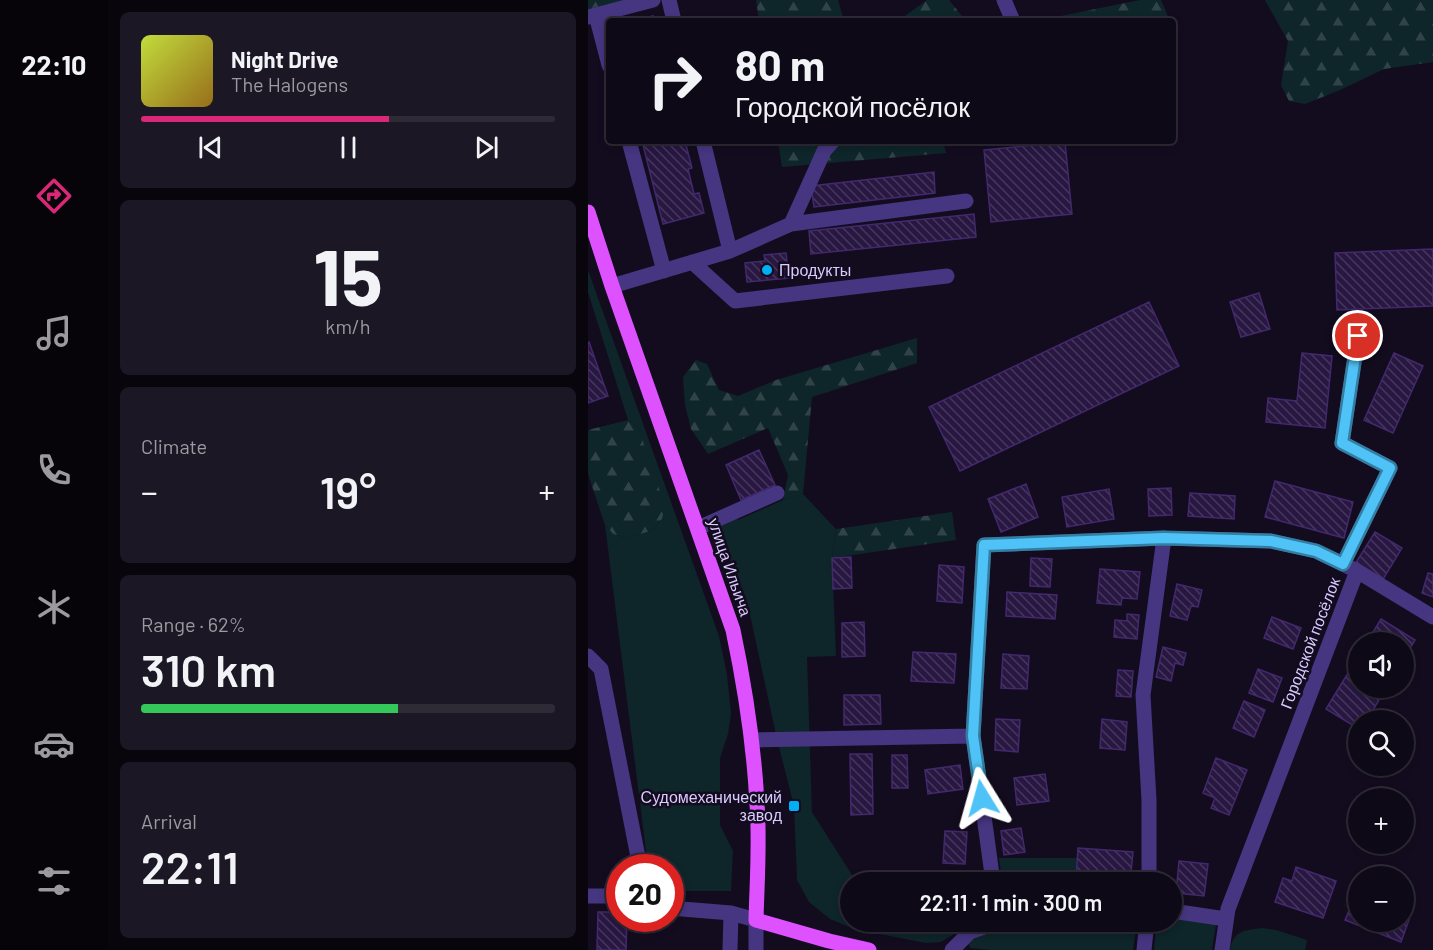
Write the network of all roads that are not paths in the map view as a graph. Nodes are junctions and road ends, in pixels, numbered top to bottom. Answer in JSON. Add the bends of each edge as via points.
{"nodes":[{"id":1,"x":653,"y":0,"type":"edge"},
{"id":2,"x":669,"y":0,"type":"edge"},
{"id":3,"x":1004,"y":0,"type":"edge"},
{"id":4,"x":592,"y":16,"type":"edge"},
{"id":5,"x":673,"y":18,"type":"edge"},
{"id":6,"x":1012,"y":18,"type":"edge"},
{"id":7,"x":606,"y":56,"type":"edge"},
{"id":8,"x":630,"y":144,"type":"edge"},
{"id":9,"x":704,"y":144,"type":"edge"},
{"id":10,"x":830,"y":144,"type":"edge"},
{"id":11,"x":966,"y":201,"type":"dead end"},
{"id":12,"x":588,"y":212,"type":"edge"},
{"id":13,"x":791,"y":224,"type":"junction"},
{"id":14,"x":730,"y":251,"type":"junction"},
{"id":15,"x":692,"y":262,"type":"junction"},
{"id":16,"x":664,"y":271,"type":"junction"},
{"id":17,"x":947,"y":276,"type":"dead end"},
{"id":18,"x":612,"y":286,"type":"junction"},
{"id":19,"x":1358,"y":336,"type":"dead end"},
{"id":20,"x":777,"y":493,"type":"dead end"},
{"id":21,"x":698,"y":528,"type":"junction"},
{"id":22,"x":1164,"y":538,"type":"junction"},
{"id":23,"x":1350,"y":568,"type":"junction"},
{"id":24,"x":1433,"y":617,"type":"edge"},
{"id":25,"x":588,"y":656,"type":"edge"},
{"id":26,"x":973,"y":736,"type":"junction"},
{"id":27,"x":752,"y":740,"type":"junction"},
{"id":28,"x":637,"y":854,"type":"edge"},
{"id":29,"x":992,"y":872,"type":"edge"},
{"id":30,"x":1149,"y":872,"type":"edge"},
{"id":31,"x":588,"y":896,"type":"edge"},
{"id":32,"x":606,"y":896,"type":"edge"},
{"id":33,"x":684,"y":909,"type":"edge"},
{"id":34,"x":1182,"y":912,"type":"edge"},
{"id":35,"x":731,"y":913,"type":"junction"},
{"id":36,"x":1226,"y":919,"type":"junction"},
{"id":37,"x":756,"y":920,"type":"junction"},
{"id":38,"x":970,"y":932,"type":"edge"},
{"id":39,"x":1146,"y":932,"type":"edge"},
{"id":40,"x":730,"y":950,"type":"edge"},
{"id":41,"x":756,"y":950,"type":"edge"},
{"id":42,"x":869,"y":950,"type":"edge"},
{"id":43,"x":952,"y":950,"type":"edge"},
{"id":44,"x":1144,"y":950,"type":"edge"},
{"id":45,"x":1222,"y":950,"type":"edge"}],
"edges":[{"from":1,"to":4,"type":"street"},
{"from":2,"to":5,"type":"street"},
{"from":3,"to":6,"type":"street"},
{"from":4,"to":7,"type":"street"},
{"from":8,"to":16,"type":"street"},
{"from":9,"to":14,"type":"street"},
{"from":10,"to":13,"type":"street"},
{"from":11,"to":13,"type":"street"},
{"from":12,"to":18,"type":"main road","name":"улица Ильича"},
{"from":13,"to":14,"type":"street"},
{"from":14,"to":15,"type":"street"},
{"from":15,"to":16,"type":"street"},
{"from":15,"to":17,"type":"street","via":[[735,302]]},
{"from":16,"to":18,"type":"street"},
{"from":18,"to":21,"type":"main road","name":"улица Ильича"},
{"from":19,"to":23,"type":"street","via":[[1342,443],[1390,468]]},
{"from":20,"to":21,"type":"street"},
{"from":21,"to":27,"type":"main road","name":"улица Ильича","via":[[733,630]]},
{"from":22,"to":23,"type":"street","name":"Городской посёлок","via":[[1271,541],[1316,551]]},
{"from":22,"to":26,"type":"street","name":"Городской посёлок","via":[[984,545]]},
{"from":22,"to":30,"type":"street","via":[[1143,695]]},
{"from":23,"to":24,"type":"street"},
{"from":23,"to":36,"type":"street","name":"Городской посёлок"},
{"from":25,"to":28,"type":"street","via":[[601,669]]},
{"from":26,"to":27,"type":"street"},
{"from":26,"to":29,"type":"street"},
{"from":27,"to":37,"type":"main road","name":"улица Ильича","via":[[758,816]]},
{"from":31,"to":32,"type":"street"},
{"from":33,"to":35,"type":"street"},
{"from":34,"to":36,"type":"street"},
{"from":35,"to":37,"type":"street"},
{"from":35,"to":40,"type":"street"},
{"from":36,"to":45,"type":"street","name":"Городской посёлок"},
{"from":37,"to":41,"type":"street","name":"улица Ильича"},
{"from":37,"to":42,"type":"main road"},
{"from":38,"to":43,"type":"street"},
{"from":39,"to":44,"type":"street"}]}
